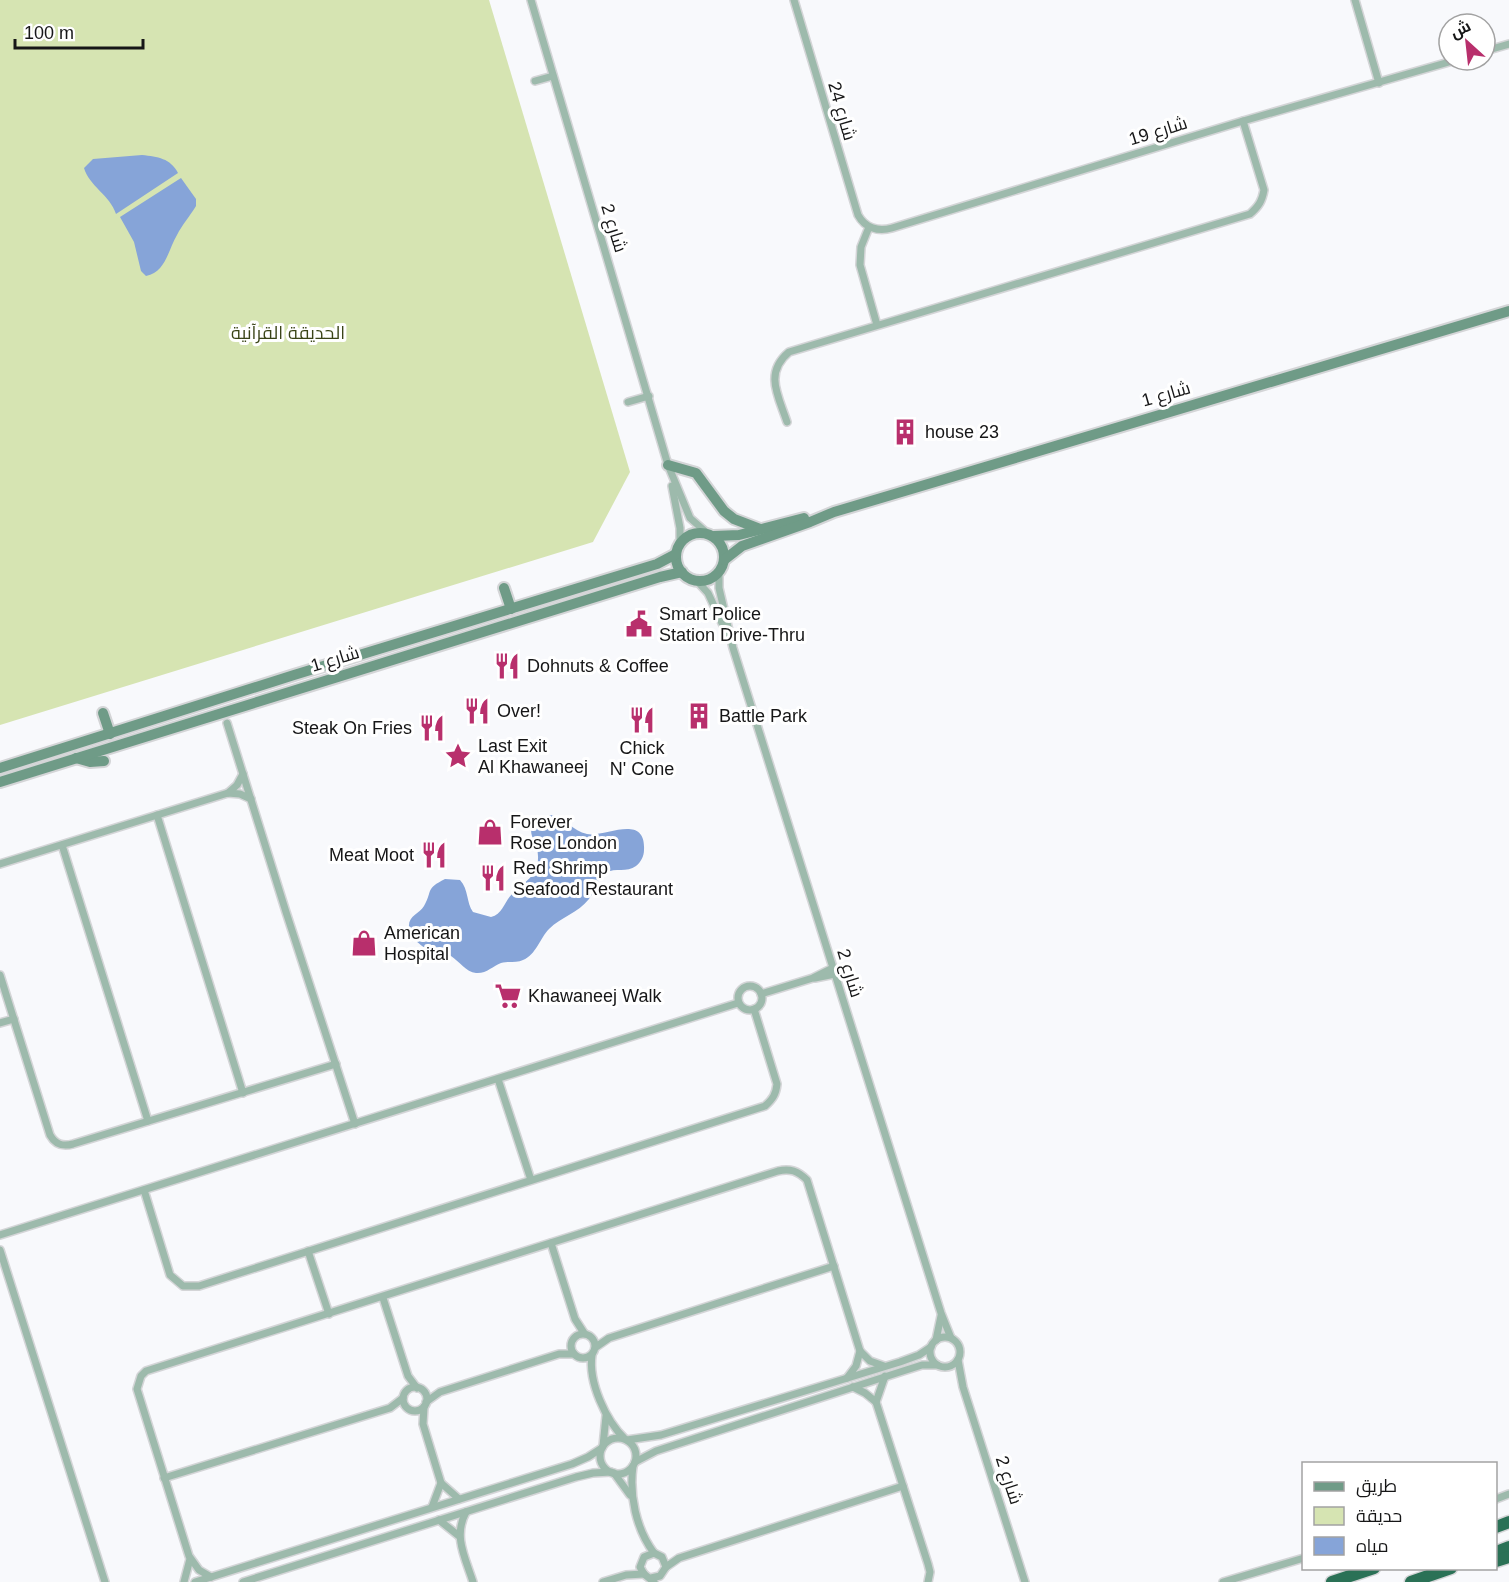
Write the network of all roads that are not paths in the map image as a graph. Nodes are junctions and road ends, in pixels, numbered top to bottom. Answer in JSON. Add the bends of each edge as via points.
{"nodes":[{"id":1,"x":531,"y":0,"type":"edge"},
{"id":2,"x":794,"y":0,"type":"edge"},
{"id":3,"x":1355,"y":0,"type":"edge"},
{"id":4,"x":1437,"y":66,"type":"edge"},
{"id":5,"x":553,"y":76,"type":"junction"},
{"id":6,"x":535,"y":81,"type":"dead end"},
{"id":7,"x":1379,"y":83,"type":"junction"},
{"id":8,"x":1243,"y":121,"type":"junction"},
{"id":9,"x":869,"y":227,"type":"junction"},
{"id":10,"x":1509,"y":311,"type":"edge"},
{"id":11,"x":877,"y":325,"type":"junction"},
{"id":12,"x":649,"y":396,"type":"junction"},
{"id":13,"x":628,"y":402,"type":"dead end"},
{"id":14,"x":787,"y":422,"type":"dead end"},
{"id":15,"x":668,"y":465,"type":"junction"},
{"id":16,"x":834,"y":512,"type":"junction"},
{"id":17,"x":760,"y":529,"type":"junction"},
{"id":18,"x":710,"y":535,"type":"junction"},
{"id":19,"x":680,"y":543,"type":"junction"},
{"id":20,"x":676,"y":554,"type":"junction"},
{"id":21,"x":724,"y":560,"type":"junction"},
{"id":22,"x":682,"y":572,"type":"junction"},
{"id":23,"x":719,"y":572,"type":"junction"},
{"id":24,"x":698,"y":581,"type":"junction"},
{"id":25,"x":504,"y":588,"type":"dead end"},
{"id":26,"x":511,"y":609,"type":"junction"},
{"id":27,"x":731,"y":641,"type":"junction"},
{"id":28,"x":103,"y":713,"type":"dead end"},
{"id":29,"x":227,"y":723,"type":"dead end"},
{"id":30,"x":110,"y":734,"type":"junction"},
{"id":31,"x":76,"y":758,"type":"junction"},
{"id":32,"x":104,"y":761,"type":"dead end"},
{"id":33,"x":0,"y":768,"type":"edge"},
{"id":34,"x":243,"y":774,"type":"junction"},
{"id":35,"x":0,"y":782,"type":"edge"},
{"id":36,"x":228,"y":792,"type":"junction"},
{"id":37,"x":251,"y":799,"type":"junction"},
{"id":38,"x":157,"y":815,"type":"junction"},
{"id":39,"x":62,"y":844,"type":"junction"},
{"id":40,"x":0,"y":864,"type":"edge"},
{"id":41,"x":834,"y":971,"type":"junction"},
{"id":42,"x":0,"y":975,"type":"edge"},
{"id":43,"x":761,"y":994,"type":"junction"},
{"id":44,"x":738,"y":1003,"type":"junction"},
{"id":45,"x":754,"y":1010,"type":"junction"},
{"id":46,"x":14,"y":1018,"type":"junction"},
{"id":47,"x":0,"y":1023,"type":"edge"},
{"id":48,"x":336,"y":1064,"type":"junction"},
{"id":49,"x":498,"y":1079,"type":"junction"},
{"id":50,"x":243,"y":1093,"type":"junction"},
{"id":51,"x":148,"y":1121,"type":"junction"},
{"id":52,"x":355,"y":1124,"type":"junction"},
{"id":53,"x":531,"y":1180,"type":"junction"},
{"id":54,"x":144,"y":1190,"type":"junction"},
{"id":55,"x":0,"y":1235,"type":"edge"},
{"id":56,"x":550,"y":1243,"type":"junction"},
{"id":57,"x":0,"y":1250,"type":"edge"},
{"id":58,"x":308,"y":1251,"type":"junction"},
{"id":59,"x":834,"y":1266,"type":"junction"},
{"id":60,"x":383,"y":1298,"type":"junction"},
{"id":61,"x":941,"y":1313,"type":"junction"},
{"id":62,"x":329,"y":1314,"type":"junction"},
{"id":63,"x":575,"y":1319,"type":"junction"},
{"id":64,"x":584,"y":1334,"type":"junction"},
{"id":65,"x":592,"y":1337,"type":"junction"},
{"id":66,"x":609,"y":1338,"type":"junction"},
{"id":67,"x":951,"y":1338,"type":"junction"},
{"id":68,"x":572,"y":1341,"type":"junction"},
{"id":69,"x":933,"y":1343,"type":"junction"},
{"id":70,"x":596,"y":1347,"type":"junction"},
{"id":71,"x":860,"y":1351,"type":"junction"},
{"id":72,"x":559,"y":1354,"type":"junction"},
{"id":73,"x":574,"y":1354,"type":"junction"},
{"id":74,"x":592,"y":1355,"type":"junction"},
{"id":75,"x":581,"y":1358,"type":"junction"},
{"id":76,"x":958,"y":1360,"type":"junction"},
{"id":77,"x":884,"y":1366,"type":"junction"},
{"id":78,"x":941,"y":1366,"type":"junction"},
{"id":79,"x":591,"y":1369,"type":"junction"},
{"id":80,"x":408,"y":1376,"type":"junction"},
{"id":81,"x":885,"y":1377,"type":"junction"},
{"id":82,"x":847,"y":1378,"type":"junction"},
{"id":83,"x":853,"y":1387,"type":"junction"},
{"id":84,"x":963,"y":1387,"type":"junction"},
{"id":85,"x":420,"y":1389,"type":"junction"},
{"id":86,"x":406,"y":1390,"type":"junction"},
{"id":87,"x":440,"y":1392,"type":"junction"},
{"id":88,"x":403,"y":1398,"type":"junction"},
{"id":89,"x":876,"y":1402,"type":"junction"},
{"id":90,"x":425,"y":1404,"type":"junction"},
{"id":91,"x":390,"y":1408,"type":"junction"},
{"id":92,"x":409,"y":1410,"type":"junction"},
{"id":93,"x":606,"y":1416,"type":"junction"},
{"id":94,"x":423,"y":1424,"type":"junction"},
{"id":95,"x":626,"y":1439,"type":"junction"},
{"id":96,"x":602,"y":1448,"type":"junction"},
{"id":97,"x":634,"y":1464,"type":"junction"},
{"id":98,"x":613,"y":1473,"type":"junction"},
{"id":99,"x":164,"y":1478,"type":"junction"},
{"id":100,"x":441,"y":1483,"type":"junction"},
{"id":101,"x":903,"y":1486,"type":"junction"},
{"id":102,"x":632,"y":1497,"type":"junction"},
{"id":103,"x":459,"y":1499,"type":"junction"},
{"id":104,"x":432,"y":1507,"type":"junction"},
{"id":105,"x":466,"y":1512,"type":"junction"},
{"id":106,"x":439,"y":1520,"type":"junction"},
{"id":107,"x":459,"y":1536,"type":"junction"},
{"id":108,"x":645,"y":1540,"type":"junction"},
{"id":109,"x":654,"y":1553,"type":"junction"},
{"id":110,"x":644,"y":1557,"type":"junction"},
{"id":111,"x":662,"y":1557,"type":"junction"},
{"id":112,"x":679,"y":1558,"type":"junction"},
{"id":113,"x":190,"y":1559,"type":"junction"},
{"id":114,"x":1302,"y":1559,"type":"edge"},
{"id":115,"x":640,"y":1565,"type":"junction"},
{"id":116,"x":666,"y":1567,"type":"junction"},
{"id":117,"x":1371,"y":1570,"type":"edge"},
{"id":118,"x":1448,"y":1570,"type":"edge"},
{"id":119,"x":644,"y":1574,"type":"junction"},
{"id":120,"x":626,"y":1575,"type":"junction"},
{"id":121,"x":211,"y":1577,"type":"junction"},
{"id":122,"x":662,"y":1578,"type":"edge"},
{"id":123,"x":103,"y":1579,"type":"edge"},
{"id":124,"x":653,"y":1580,"type":"edge"},
{"id":125,"x":184,"y":1582,"type":"edge"},
{"id":126,"x":195,"y":1582,"type":"edge"},
{"id":127,"x":243,"y":1582,"type":"edge"},
{"id":128,"x":473,"y":1582,"type":"edge"},
{"id":129,"x":603,"y":1582,"type":"edge"},
{"id":130,"x":928,"y":1582,"type":"edge"},
{"id":131,"x":1025,"y":1582,"type":"edge"},
{"id":132,"x":1223,"y":1582,"type":"edge"},
{"id":133,"x":1332,"y":1582,"type":"edge"},
{"id":134,"x":1412,"y":1582,"type":"edge"}],
"edges":[{"from":1,"to":5,"type":"street","name":"شارع 2"},
{"from":2,"to":9,"type":"street","name":"شارع 24","via":[[856,210]]},
{"from":3,"to":7,"type":"street"},
{"from":4,"to":7,"type":"street","name":"شارع 19"},
{"from":5,"to":6,"type":"street"},
{"from":5,"to":12,"type":"street","name":"شارع 2"},
{"from":7,"to":8,"type":"street","name":"شارع 19"},
{"from":8,"to":9,"type":"street","name":"شارع 19","via":[[892,228]]},
{"from":8,"to":11,"type":"street","via":[[1264,190],[1250,214]]},
{"from":9,"to":11,"type":"street","via":[[861,247],[860,265]]},
{"from":10,"to":16,"type":"street","name":"شارع 1"},
{"from":11,"to":14,"type":"street","via":[[800,348],[780,359],[774,380]]},
{"from":12,"to":13,"type":"street"},
{"from":12,"to":15,"type":"street","name":"شارع 2"},
{"from":15,"to":17,"type":"street","via":[[696,473],[724,511]]},
{"from":15,"to":18,"type":"street","name":"شارع 2","via":[[690,518]]},
{"from":15,"to":19,"type":"street","name":"شارع 2","via":[[680,522]]},
{"from":16,"to":17,"type":"street","name":"شارع 1"},
{"from":16,"to":21,"type":"street","name":"شارع 1","via":[[742,546]]},
{"from":17,"to":18,"type":"street","name":"شارع 1","via":[[729,537]]},
{"from":18,"to":19,"type":"street","via":[[692,534]]},
{"from":18,"to":21,"type":"street","via":[[722,544]]},
{"from":19,"to":20,"type":"street"},
{"from":20,"to":22,"type":"street"},
{"from":20,"to":26,"type":"street","name":"شارع 1","via":[[657,564]]},
{"from":21,"to":23,"type":"street"},
{"from":22,"to":24,"type":"street"},
{"from":22,"to":31,"type":"street","name":"شارع 1"},
{"from":23,"to":24,"type":"street"},
{"from":23,"to":27,"type":"street","name":"شارع 2"},
{"from":24,"to":27,"type":"street","name":"شارع 2"},
{"from":25,"to":26,"type":"street"},
{"from":26,"to":30,"type":"street","name":"شارع 1"},
{"from":27,"to":41,"type":"street","name":"شارع 2"},
{"from":28,"to":30,"type":"street"},
{"from":29,"to":34,"type":"street"},
{"from":30,"to":33,"type":"street","name":"شارع 1"},
{"from":31,"to":32,"type":"street"},
{"from":31,"to":35,"type":"street","name":"شارع 1"},
{"from":34,"to":36,"type":"street"},
{"from":34,"to":37,"type":"street"},
{"from":36,"to":37,"type":"street"},
{"from":36,"to":38,"type":"street"},
{"from":37,"to":48,"type":"street"},
{"from":38,"to":39,"type":"street"},
{"from":38,"to":50,"type":"street"},
{"from":39,"to":40,"type":"street"},
{"from":39,"to":51,"type":"street"},
{"from":41,"to":43,"type":"street"},
{"from":41,"to":61,"type":"street","name":"شارع 2"},
{"from":42,"to":46,"type":"street"},
{"from":43,"to":44,"type":"street","via":[[756,987],[745,986],[739,992]]},
{"from":43,"to":45,"type":"street","via":[[761,1003]]},
{"from":44,"to":45,"type":"street"},
{"from":44,"to":49,"type":"street"},
{"from":45,"to":53,"type":"street","via":[[777,1084],[772,1100],[765,1106]]},
{"from":46,"to":47,"type":"street"},
{"from":46,"to":51,"type":"street","via":[[50,1135],[57,1143],[67,1146]]},
{"from":48,"to":50,"type":"street"},
{"from":48,"to":52,"type":"street"},
{"from":49,"to":52,"type":"street"},
{"from":49,"to":53,"type":"street"},
{"from":50,"to":51,"type":"street"},
{"from":52,"to":54,"type":"street"},
{"from":53,"to":58,"type":"street"},
{"from":54,"to":55,"type":"street"},
{"from":54,"to":58,"type":"street","via":[[170,1275],[183,1286],[199,1286]]},
{"from":56,"to":59,"type":"street","via":[[786,1169],[807,1180]]},
{"from":56,"to":60,"type":"street"},
{"from":56,"to":63,"type":"street"},
{"from":57,"to":123,"type":"street"},
{"from":58,"to":62,"type":"street"},
{"from":59,"to":66,"type":"street"},
{"from":59,"to":71,"type":"street"},
{"from":60,"to":62,"type":"street"},
{"from":60,"to":80,"type":"street"},
{"from":61,"to":67,"type":"street","name":"شارع 2"},
{"from":61,"to":69,"type":"street","name":"شارع 2"},
{"from":62,"to":99,"type":"street","via":[[152,1369],[141,1376],[137,1389]]},
{"from":63,"to":64,"type":"street"},
{"from":63,"to":68,"type":"street"},
{"from":64,"to":65,"type":"street"},
{"from":64,"to":68,"type":"street","via":[[578,1334]]},
{"from":65,"to":66,"type":"street"},
{"from":65,"to":70,"type":"street"},
{"from":66,"to":70,"type":"street"},
{"from":67,"to":69,"type":"street","via":[[943,1337]]},
{"from":67,"to":76,"type":"street","via":[[959,1346]]},
{"from":68,"to":72,"type":"street"},
{"from":68,"to":73,"type":"street"},
{"from":69,"to":77,"type":"street","via":[[918,1355]]},
{"from":69,"to":78,"type":"street","via":[[931,1359]]},
{"from":70,"to":74,"type":"street"},
{"from":71,"to":77,"type":"street","via":[[870,1361]]},
{"from":71,"to":82,"type":"street"},
{"from":72,"to":73,"type":"street"},
{"from":72,"to":87,"type":"street"},
{"from":73,"to":75,"type":"street"},
{"from":74,"to":75,"type":"street"},
{"from":74,"to":79,"type":"street"},
{"from":75,"to":79,"type":"street"},
{"from":76,"to":78,"type":"street"},
{"from":76,"to":84,"type":"street","name":"شارع 2"},
{"from":77,"to":82,"type":"street"},
{"from":78,"to":81,"type":"street","via":[[922,1365]]},
{"from":78,"to":84,"type":"street","name":"شارع 2"},
{"from":79,"to":93,"type":"street"},
{"from":80,"to":85,"type":"street"},
{"from":80,"to":86,"type":"street"},
{"from":81,"to":83,"type":"street"},
{"from":81,"to":89,"type":"street"},
{"from":82,"to":95,"type":"street","via":[[661,1435]]},
{"from":83,"to":89,"type":"street"},
{"from":83,"to":97,"type":"street","via":[[656,1450]]},
{"from":84,"to":131,"type":"street","name":"شارع 2"},
{"from":85,"to":86,"type":"street"},
{"from":85,"to":87,"type":"street"},
{"from":85,"to":90,"type":"street","via":[[426,1395]]},
{"from":86,"to":88,"type":"street"},
{"from":87,"to":90,"type":"street"},
{"from":88,"to":91,"type":"street"},
{"from":88,"to":92,"type":"street"},
{"from":89,"to":101,"type":"street"},
{"from":90,"to":92,"type":"street","via":[[418,1411]]},
{"from":90,"to":94,"type":"street"},
{"from":91,"to":92,"type":"street"},
{"from":91,"to":99,"type":"street"},
{"from":92,"to":94,"type":"street"},
{"from":93,"to":95,"type":"street"},
{"from":93,"to":96,"type":"street"},
{"from":94,"to":100,"type":"street"},
{"from":95,"to":96,"type":"street","via":[[612,1439]]},
{"from":95,"to":97,"type":"street","via":[[635,1449]]},
{"from":96,"to":98,"type":"street","via":[[601,1462]]},
{"from":96,"to":103,"type":"street","via":[[572,1464]]},
{"from":97,"to":98,"type":"street","via":[[627,1472]]},
{"from":97,"to":102,"type":"street"},
{"from":98,"to":102,"type":"street"},
{"from":98,"to":105,"type":"street","via":[[585,1474]]},
{"from":99,"to":113,"type":"street"},
{"from":100,"to":103,"type":"street"},
{"from":100,"to":104,"type":"street"},
{"from":101,"to":112,"type":"street"},
{"from":101,"to":130,"type":"street","via":[[930,1572]]},
{"from":102,"to":108,"type":"street"},
{"from":103,"to":104,"type":"street"},
{"from":104,"to":121,"type":"street"},
{"from":105,"to":106,"type":"street"},
{"from":105,"to":107,"type":"street"},
{"from":106,"to":107,"type":"street"},
{"from":106,"to":127,"type":"street"},
{"from":107,"to":128,"type":"street"},
{"from":108,"to":109,"type":"street"},
{"from":108,"to":110,"type":"street"},
{"from":109,"to":110,"type":"street"},
{"from":109,"to":111,"type":"street"},
{"from":110,"to":115,"type":"street"},
{"from":111,"to":112,"type":"street"},
{"from":111,"to":116,"type":"street"},
{"from":112,"to":116,"type":"street"},
{"from":113,"to":121,"type":"street"},
{"from":113,"to":125,"type":"street"},
{"from":114,"to":132,"type":"street"},
{"from":115,"to":119,"type":"street"},
{"from":115,"to":120,"type":"street"},
{"from":116,"to":122,"type":"street"},
{"from":117,"to":133,"type":"highway"},
{"from":118,"to":134,"type":"highway"},
{"from":119,"to":120,"type":"street"},
{"from":119,"to":124,"type":"street"},
{"from":120,"to":129,"type":"street"},
{"from":121,"to":126,"type":"street"},
{"from":122,"to":124,"type":"street"}]}
